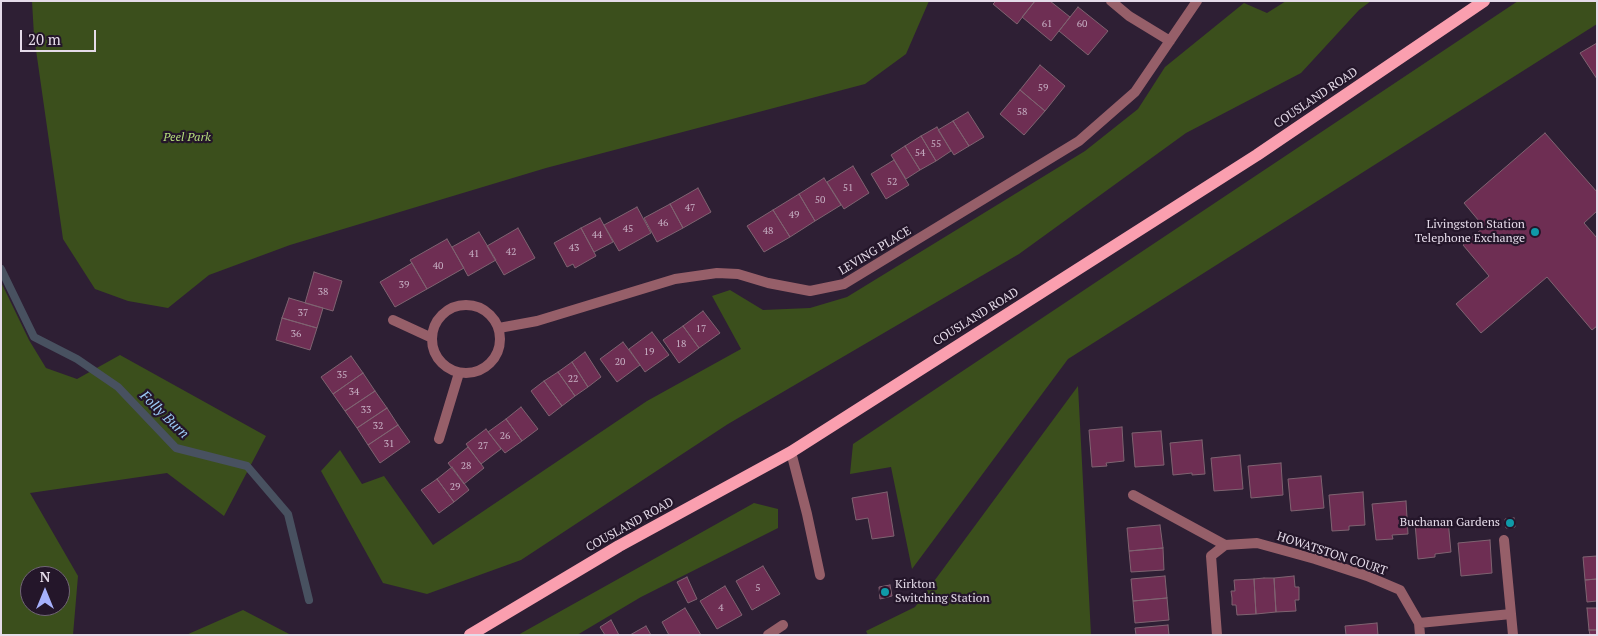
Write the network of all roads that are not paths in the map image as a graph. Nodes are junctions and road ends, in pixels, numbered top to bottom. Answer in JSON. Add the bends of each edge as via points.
{"nodes":[{"id":1,"x":1111,"y":1,"type":"edge"},
{"id":2,"x":1197,"y":1,"type":"edge"},
{"id":3,"x":1484,"y":1,"type":"edge"},
{"id":4,"x":1170,"y":41,"type":"junction"},
{"id":5,"x":393,"y":320,"type":"dead end"},
{"id":6,"x":499,"y":328,"type":"junction"},
{"id":7,"x":432,"y":338,"type":"junction"},
{"id":8,"x":458,"y":373,"type":"junction"},
{"id":9,"x":439,"y":439,"type":"dead end"},
{"id":10,"x":790,"y":452,"type":"junction"},
{"id":11,"x":1134,"y":495,"type":"dead end"},
{"id":12,"x":1504,"y":540,"type":"dead end"},
{"id":13,"x":1225,"y":545,"type":"junction"},
{"id":14,"x":820,"y":575,"type":"dead end"},
{"id":15,"x":1511,"y":614,"type":"junction"},
{"id":16,"x":1419,"y":623,"type":"junction"},
{"id":17,"x":783,"y":625,"type":"dead end"},
{"id":18,"x":470,"y":635,"type":"edge"},
{"id":19,"x":768,"y":635,"type":"edge"},
{"id":20,"x":1217,"y":635,"type":"edge"},
{"id":21,"x":1420,"y":635,"type":"edge"},
{"id":22,"x":1513,"y":635,"type":"edge"}],
"edges":[{"from":1,"to":4,"type":"street"},
{"from":2,"to":4,"type":"street","name":"LEVING PLACE"},
{"from":3,"to":10,"type":"main road","name":"COUSLAND ROAD","via":[[1257,155]]},
{"from":4,"to":6,"type":"street","name":"LEVING PLACE","via":[[1135,92],[1079,141],[844,284],[810,291],[738,274],[717,273],[675,279],[537,321]]},
{"from":5,"to":7,"type":"street"},
{"from":6,"to":7,"type":"street","via":[[484,310],[461,305],[440,316]]},
{"from":6,"to":8,"type":"street","via":[[500,348],[488,366],[469,374]]},
{"from":7,"to":8,"type":"street","via":[[439,360]]},
{"from":8,"to":9,"type":"street"},
{"from":10,"to":14,"type":"street"},
{"from":10,"to":18,"type":"main road","name":"COUSLAND ROAD","via":[[619,546]]},
{"from":11,"to":13,"type":"street"},
{"from":12,"to":15,"type":"street"},
{"from":13,"to":16,"type":"street","name":"HOWATSTON COURT","via":[[1257,543],[1366,576],[1400,590]]},
{"from":13,"to":20,"type":"street","via":[[1211,556]]},
{"from":15,"to":16,"type":"street"},
{"from":15,"to":22,"type":"street"},
{"from":16,"to":21,"type":"street","name":"HOWATSTON COURT"},
{"from":17,"to":19,"type":"street"}]}
